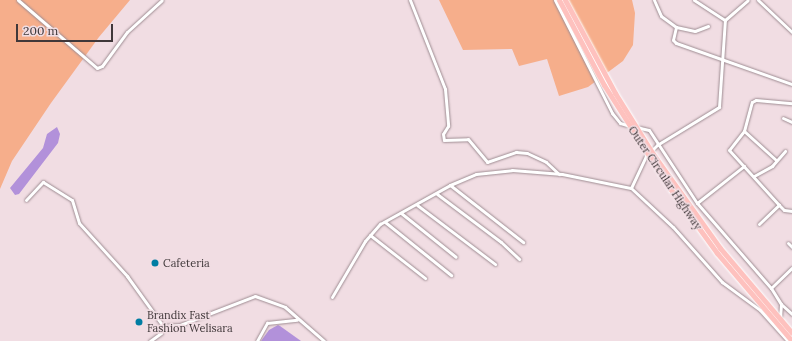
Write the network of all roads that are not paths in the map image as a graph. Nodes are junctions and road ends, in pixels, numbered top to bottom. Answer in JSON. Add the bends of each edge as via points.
{"nodes":[{"id":1,"x":18,"y":0,"type":"edge"},
{"id":2,"x":162,"y":0,"type":"edge"},
{"id":3,"x":410,"y":0,"type":"edge"},
{"id":4,"x":555,"y":0,"type":"edge"},
{"id":5,"x":559,"y":0,"type":"edge"},
{"id":6,"x":566,"y":0,"type":"edge"},
{"id":7,"x":654,"y":0,"type":"edge"},
{"id":8,"x":694,"y":0,"type":"edge"},
{"id":9,"x":748,"y":0,"type":"edge"},
{"id":10,"x":758,"y":0,"type":"edge"},
{"id":11,"x":725,"y":20,"type":"junction"},
{"id":12,"x":676,"y":26,"type":"junction"},
{"id":13,"x":708,"y":26,"type":"dead end"},
{"id":14,"x":792,"y":32,"type":"edge"},
{"id":15,"x":724,"y":59,"type":"junction"},
{"id":16,"x":792,"y":84,"type":"edge"},
{"id":17,"x":792,"y":103,"type":"edge"},
{"id":18,"x":783,"y":118,"type":"dead end"},
{"id":19,"x":792,"y":122,"type":"edge"},
{"id":20,"x":744,"y":131,"type":"junction"},
{"id":21,"x":657,"y":145,"type":"junction"},
{"id":22,"x":785,"y":151,"type":"dead end"},
{"id":23,"x":776,"y":160,"type":"junction"},
{"id":24,"x":744,"y":166,"type":"junction"},
{"id":25,"x":559,"y":174,"type":"junction"},
{"id":26,"x":754,"y":176,"type":"junction"},
{"id":27,"x":450,"y":185,"type":"junction"},
{"id":28,"x":631,"y":188,"type":"junction"},
{"id":29,"x":437,"y":194,"type":"junction"},
{"id":30,"x":26,"y":200,"type":"dead end"},
{"id":31,"x":697,"y":203,"type":"junction"},
{"id":32,"x":417,"y":205,"type":"junction"},
{"id":33,"x":779,"y":205,"type":"junction"},
{"id":34,"x":792,"y":211,"type":"edge"},
{"id":35,"x":401,"y":213,"type":"junction"},
{"id":36,"x":385,"y":222,"type":"junction"},
{"id":37,"x":759,"y":224,"type":"dead end"},
{"id":38,"x":370,"y":235,"type":"junction"},
{"id":39,"x":523,"y":242,"type":"dead end"},
{"id":40,"x":788,"y":243,"type":"dead end"},
{"id":41,"x":792,"y":247,"type":"edge"},
{"id":42,"x":456,"y":257,"type":"dead end"},
{"id":43,"x":519,"y":259,"type":"dead end"},
{"id":44,"x":495,"y":264,"type":"dead end"},
{"id":45,"x":792,"y":268,"type":"edge"},
{"id":46,"x":451,"y":275,"type":"dead end"},
{"id":47,"x":425,"y":278,"type":"dead end"},
{"id":48,"x":771,"y":288,"type":"junction"},
{"id":49,"x":332,"y":297,"type":"dead end"},
{"id":50,"x":781,"y":304,"type":"junction"},
{"id":51,"x":792,"y":313,"type":"edge"},
{"id":52,"x":297,"y":320,"type":"junction"},
{"id":53,"x":164,"y":326,"type":"junction"},
{"id":54,"x":776,"y":329,"type":"junction"},
{"id":55,"x":792,"y":333,"type":"edge"},
{"id":56,"x":150,"y":341,"type":"edge"},
{"id":57,"x":257,"y":341,"type":"edge"},
{"id":58,"x":324,"y":341,"type":"edge"},
{"id":59,"x":788,"y":341,"type":"edge"},
{"id":60,"x":792,"y":341,"type":"edge"}],
"edges":[{"from":1,"to":2,"type":"street","via":[[97,68],[102,66],[127,32]]},
{"from":3,"to":25,"type":"street","via":[[445,89],[448,126],[443,134],[444,140],[468,139],[487,162],[516,152],[527,152],[546,162]]},
{"from":4,"to":21,"type":"street","via":[[616,120],[625,126],[646,128]]},
{"from":5,"to":60,"type":"highway","name":"Outer Circular Highway","bridge":true,"via":[[604,85],[669,187],[717,253]]},
{"from":6,"to":55,"type":"highway","name":"Outer Circular Highway","bridge":true,"via":[[615,93],[653,154],[720,248]]},
{"from":7,"to":12,"type":"street","via":[[661,16]]},
{"from":8,"to":11,"type":"street"},
{"from":9,"to":11,"type":"street"},
{"from":10,"to":14,"type":"street"},
{"from":11,"to":15,"type":"street"},
{"from":12,"to":13,"type":"street","via":[[696,31]]},
{"from":12,"to":15,"type":"street","via":[[674,41]]},
{"from":15,"to":16,"type":"street"},
{"from":15,"to":21,"type":"street","via":[[719,107]]},
{"from":17,"to":20,"type":"street","via":[[754,100]]},
{"from":18,"to":19,"type":"street"},
{"from":20,"to":23,"type":"street"},
{"from":20,"to":24,"type":"street","via":[[729,150]]},
{"from":21,"to":28,"type":"street","via":[[646,156]]},
{"from":21,"to":31,"type":"street"},
{"from":22,"to":23,"type":"street"},
{"from":23,"to":26,"type":"street","via":[[772,166]]},
{"from":24,"to":26,"type":"street"},
{"from":24,"to":31,"type":"street"},
{"from":25,"to":27,"type":"street","via":[[512,170],[476,174]]},
{"from":25,"to":28,"type":"street"},
{"from":26,"to":33,"type":"street"},
{"from":27,"to":29,"type":"street"},
{"from":27,"to":39,"type":"street"},
{"from":28,"to":54,"type":"street","via":[[673,227],[722,282],[760,310]]},
{"from":29,"to":32,"type":"street"},
{"from":29,"to":43,"type":"street","via":[[501,242]]},
{"from":30,"to":53,"type":"street","via":[[43,182],[68,196],[74,204],[79,223],[127,276]]},
{"from":31,"to":48,"type":"street"},
{"from":32,"to":35,"type":"street"},
{"from":32,"to":44,"type":"street"},
{"from":33,"to":34,"type":"street","via":[[784,210]]},
{"from":33,"to":37,"type":"street"},
{"from":35,"to":36,"type":"street"},
{"from":35,"to":42,"type":"street"},
{"from":36,"to":38,"type":"street"},
{"from":36,"to":46,"type":"street"},
{"from":38,"to":47,"type":"street"},
{"from":38,"to":49,"type":"street"},
{"from":40,"to":41,"type":"street"},
{"from":45,"to":48,"type":"street"},
{"from":48,"to":50,"type":"street"},
{"from":50,"to":51,"type":"street"},
{"from":50,"to":54,"type":"street"},
{"from":52,"to":53,"type":"street","via":[[285,307],[255,296],[180,325]]},
{"from":52,"to":57,"type":"street","via":[[267,323]]},
{"from":52,"to":58,"type":"street"},
{"from":53,"to":56,"type":"street","via":[[161,333]]},
{"from":54,"to":59,"type":"street"}]}
